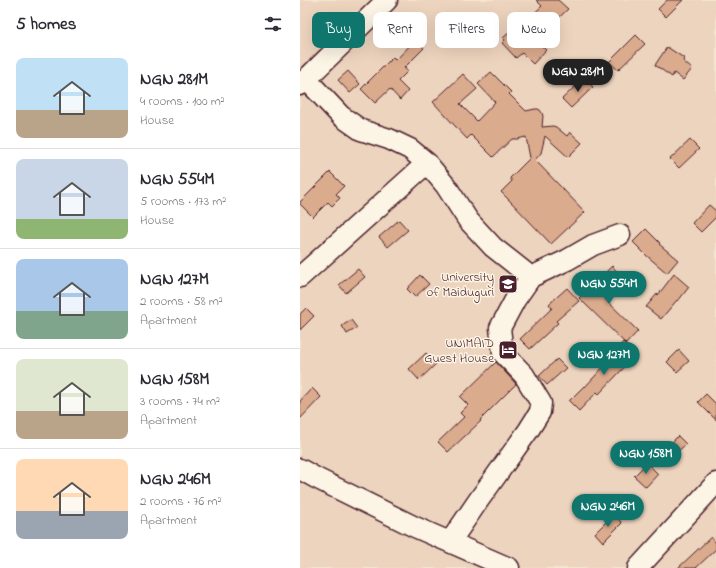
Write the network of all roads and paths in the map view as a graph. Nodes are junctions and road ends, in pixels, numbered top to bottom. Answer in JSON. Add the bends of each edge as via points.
{"nodes":[{"id":1,"x":387,"y":0,"type":"edge"},
{"id":2,"x":303,"y":82,"type":"edge"},
{"id":3,"x":427,"y":163,"type":"junction"},
{"id":4,"x":620,"y":235,"type":"dead end"},
{"id":5,"x":300,"y":277,"type":"edge"},
{"id":6,"x":531,"y":277,"type":"junction"},
{"id":7,"x":300,"y":469,"type":"edge"},
{"id":8,"x":716,"y":483,"type":"edge"},
{"id":9,"x":450,"y":542,"type":"junction"},
{"id":10,"x":509,"y":568,"type":"edge"},
{"id":11,"x":638,"y":568,"type":"edge"}],
"edges":[{"from":1,"to":2,"type":"street"},
{"from":2,"to":3,"type":"street","via":[[361,130],[389,139]]},
{"from":3,"to":5,"type":"street"},
{"from":3,"to":6,"type":"street","via":[[468,220],[493,247]]},
{"from":4,"to":6,"type":"street","via":[[593,245]]},
{"from":6,"to":9,"type":"street","via":[[500,328],[503,353],[524,375],[541,403],[540,412]]},
{"from":7,"to":9,"type":"street"},
{"from":8,"to":11,"type":"street"},
{"from":9,"to":10,"type":"street"}]}
